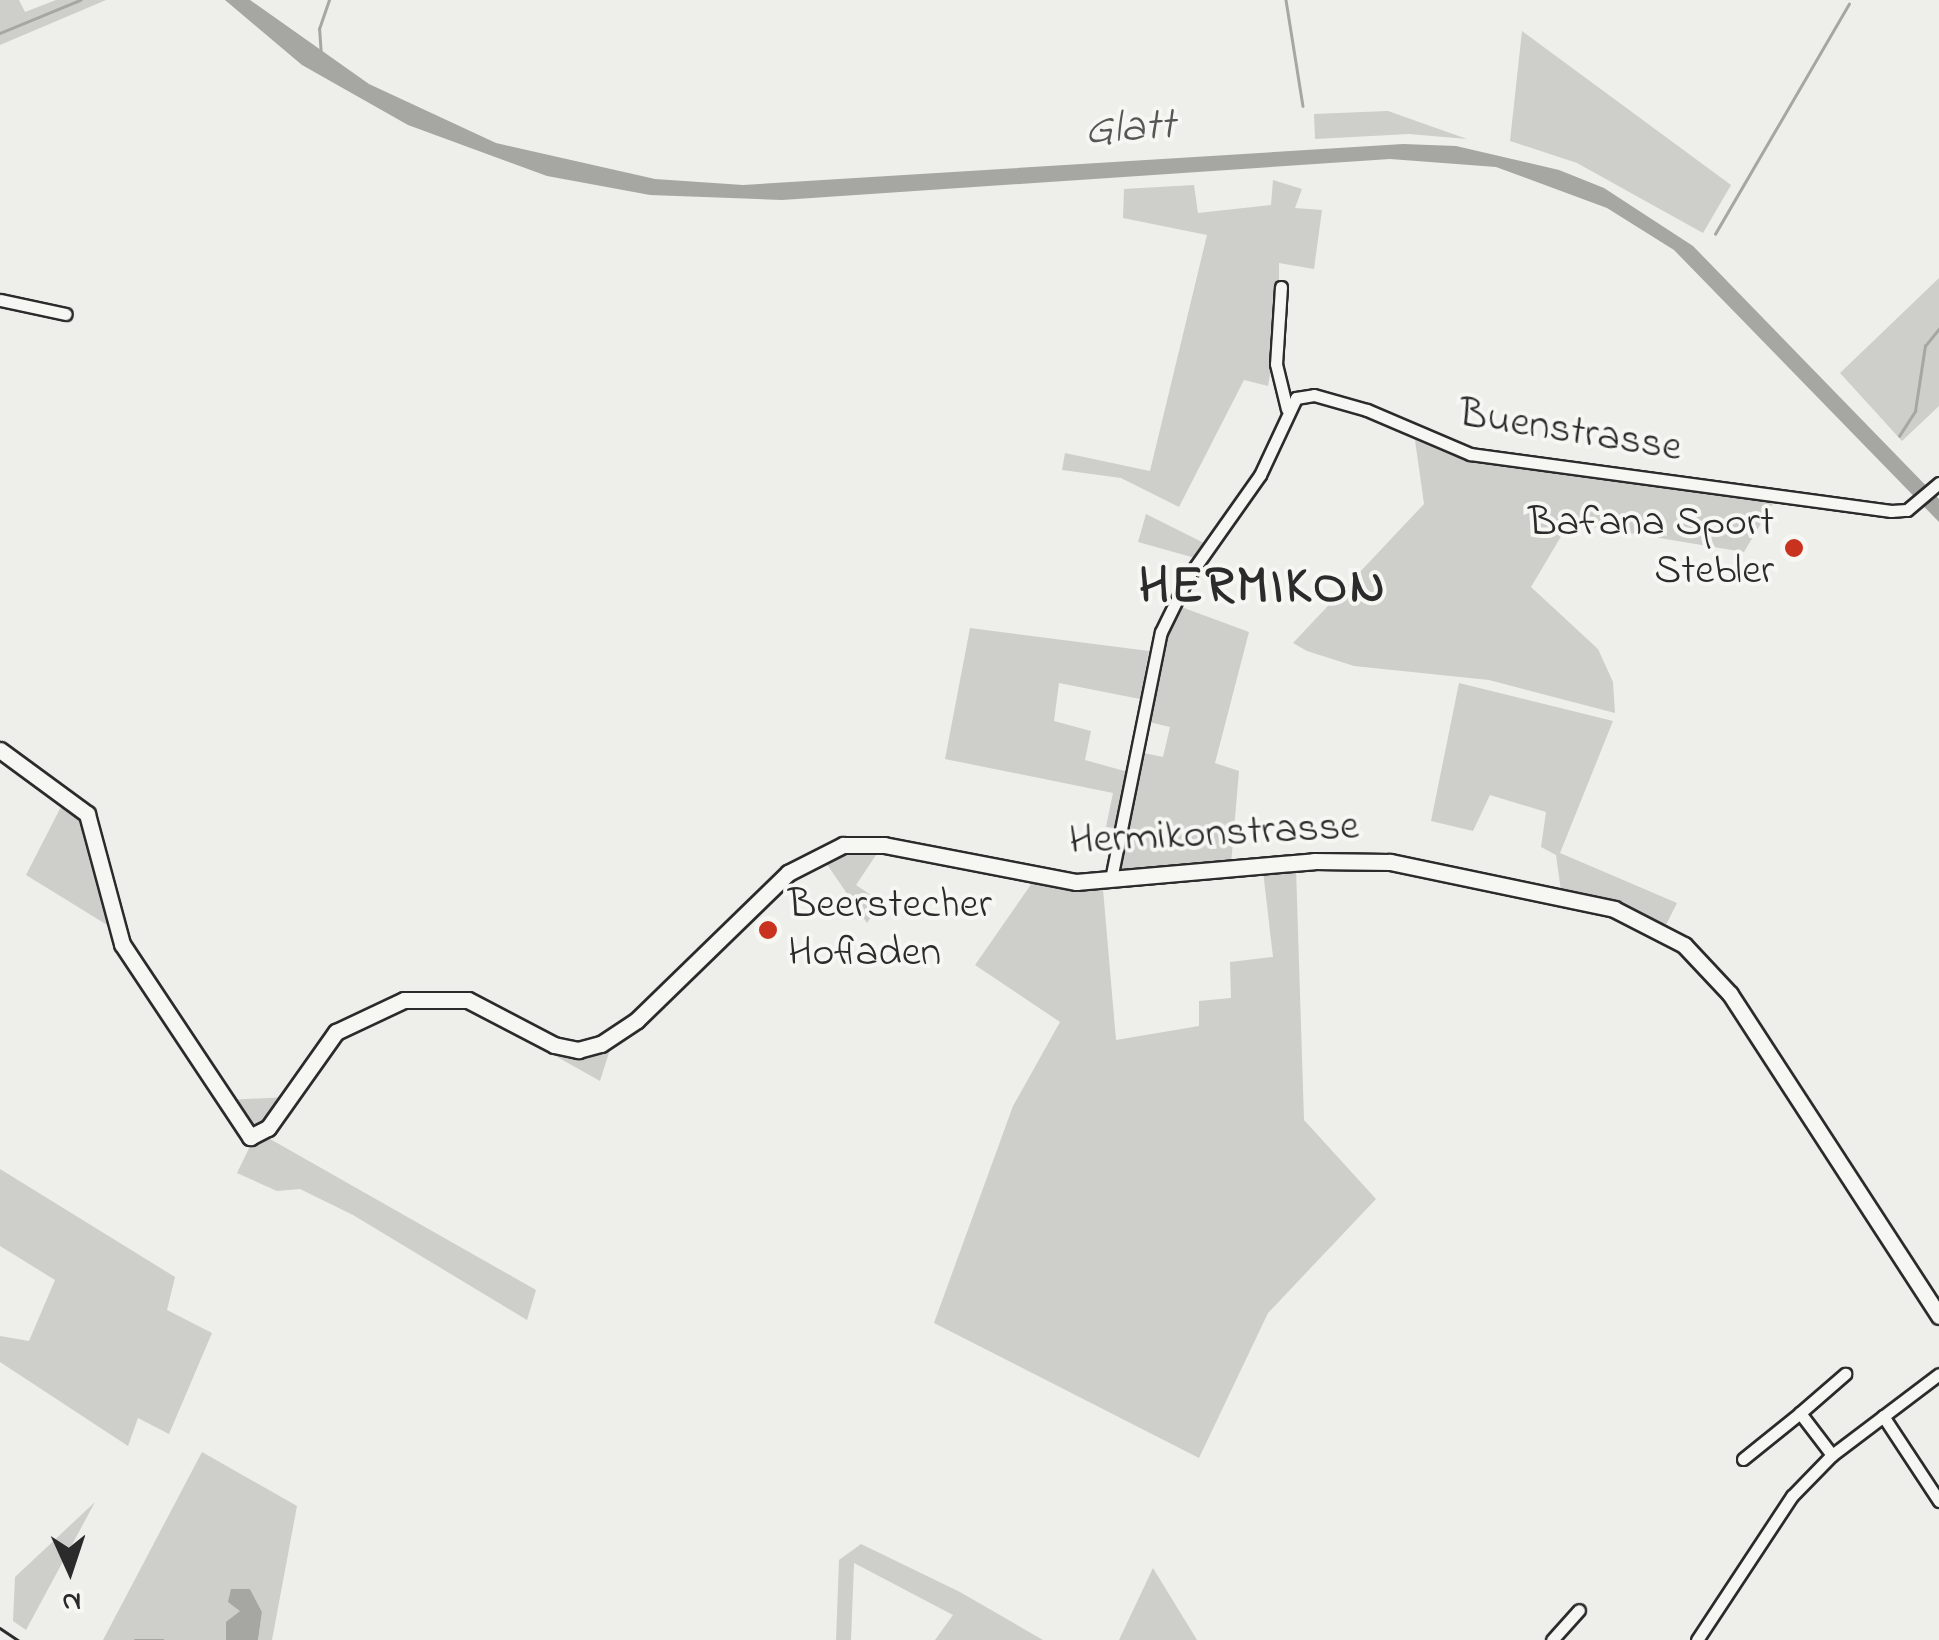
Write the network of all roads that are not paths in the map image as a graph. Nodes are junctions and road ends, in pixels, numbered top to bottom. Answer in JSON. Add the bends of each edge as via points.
{"nodes":[{"id":1,"x":1281,"y":287,"type":"dead end"},
{"id":2,"x":0,"y":300,"type":"edge"},
{"id":3,"x":66,"y":314,"type":"dead end"},
{"id":4,"x":1287,"y":410,"type":"junction"},
{"id":5,"x":1936,"y":486,"type":"edge"},
{"id":6,"x":0,"y":750,"type":"edge"},
{"id":7,"x":1110,"y":880,"type":"junction"},
{"id":8,"x":1939,"y":1316,"type":"edge"},
{"id":9,"x":1844,"y":1374,"type":"dead end"},
{"id":10,"x":1939,"y":1374,"type":"edge"},
{"id":11,"x":1800,"y":1414,"type":"junction"},
{"id":12,"x":1883,"y":1416,"type":"junction"},
{"id":13,"x":1832,"y":1455,"type":"junction"},
{"id":14,"x":1743,"y":1459,"type":"dead end"},
{"id":15,"x":1939,"y":1501,"type":"edge"},
{"id":16,"x":1579,"y":1610,"type":"dead end"},
{"id":17,"x":1552,"y":1640,"type":"edge"},
{"id":18,"x":1697,"y":1640,"type":"edge"}],
"edges":[{"from":1,"to":4,"type":"street","via":[[1276,364]]},
{"from":2,"to":3,"type":"street"},
{"from":4,"to":5,"type":"street","name":"Buenstrasse","via":[[1296,398],[1314,394],[1470,454],[1892,511]]},
{"from":4,"to":7,"type":"street","via":[[1260,475],[1188,577],[1161,632]]},
{"from":6,"to":7,"type":"street","name":"Hermikonstrasse","via":[[93,824],[111,914],[130,958],[254,1138],[336,1032],[404,1000],[468,1000],[554,1045],[578,1050],[601,1044],[637,1020],[788,873],[824,851],[884,845],[1066,881]]},
{"from":7,"to":8,"type":"street","name":"Hermikonstrasse","via":[[1390,862],[1591,903],[1652,925],[1697,957],[1730,994]]},
{"from":9,"to":11,"type":"street"},
{"from":10,"to":12,"type":"street"},
{"from":11,"to":13,"type":"street"},
{"from":11,"to":14,"type":"street"},
{"from":12,"to":13,"type":"street"},
{"from":12,"to":15,"type":"street"},
{"from":13,"to":18,"type":"street","via":[[1757,1541]]},
{"from":16,"to":17,"type":"street"}]}
